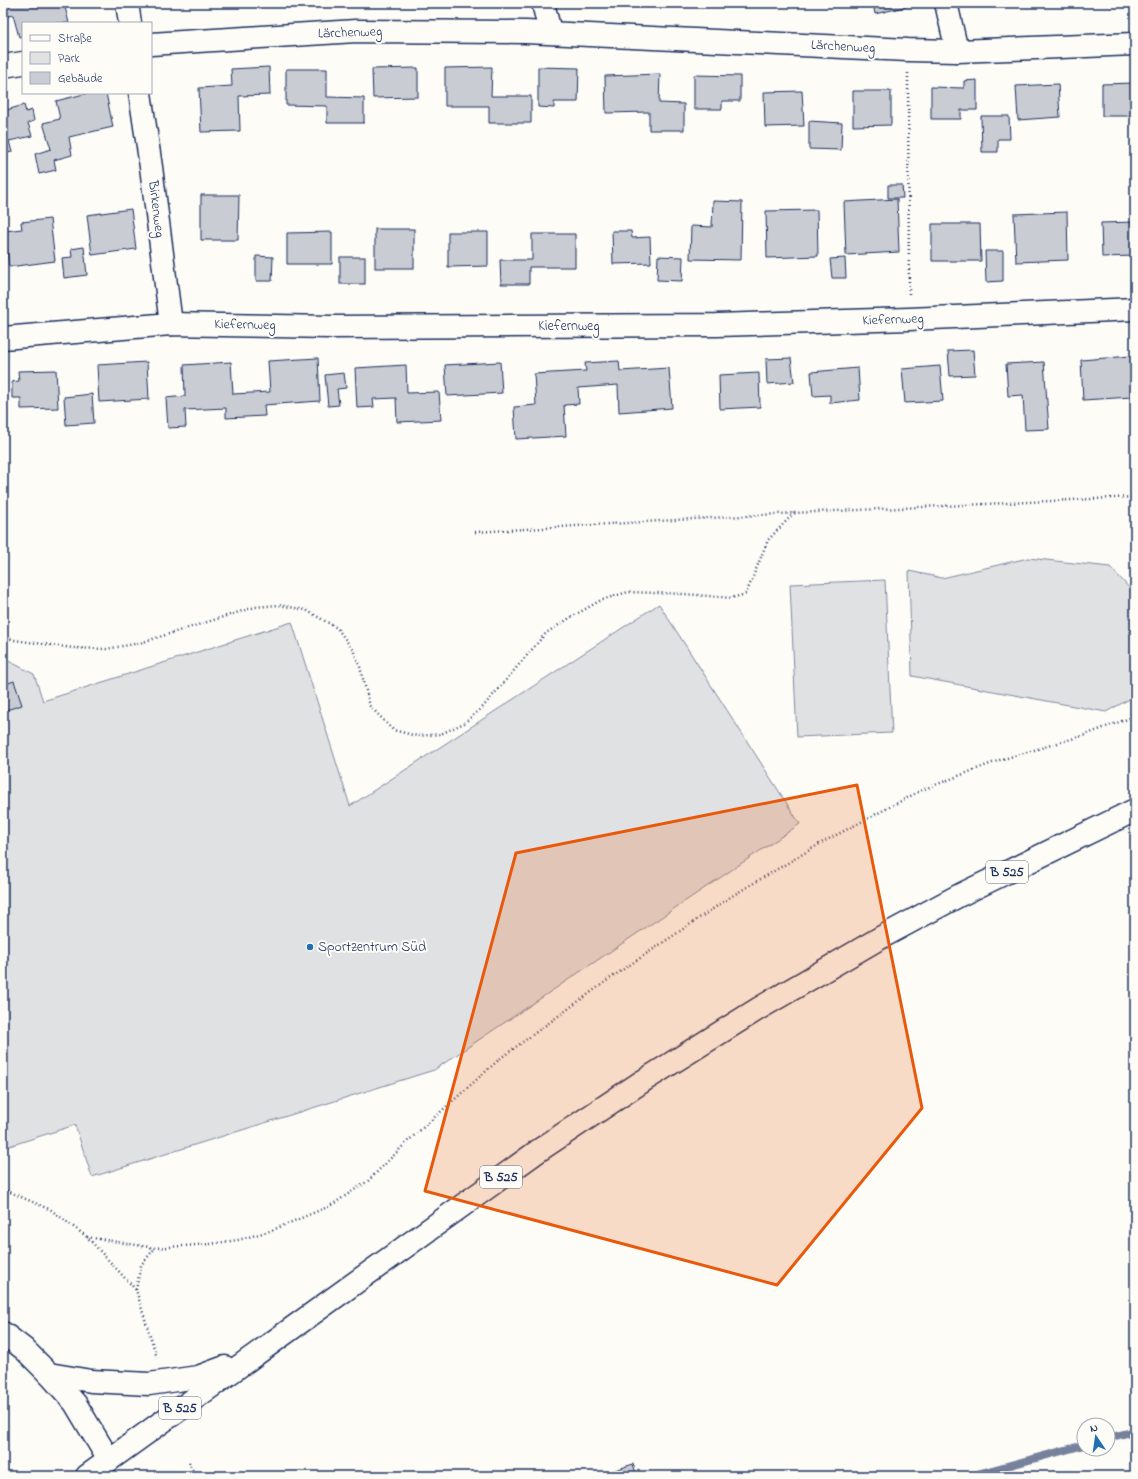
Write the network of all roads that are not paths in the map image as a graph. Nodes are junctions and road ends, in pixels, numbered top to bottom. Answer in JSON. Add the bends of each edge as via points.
{"nodes":[{"id":1,"x":127,"y":3,"type":"edge"},
{"id":2,"x":543,"y":3,"type":"edge"},
{"id":3,"x":946,"y":3,"type":"edge"},
{"id":4,"x":130,"y":22,"type":"edge"},
{"id":5,"x":550,"y":32,"type":"junction"},
{"id":6,"x":152,"y":44,"type":"edge"},
{"id":7,"x":1135,"y":44,"type":"edge"},
{"id":8,"x":957,"y":51,"type":"junction"},
{"id":9,"x":22,"y":63,"type":"edge"},
{"id":10,"x":3,"y":66,"type":"edge"},
{"id":11,"x":140,"y":94,"type":"edge"},
{"id":12,"x":1135,"y":309,"type":"edge"},
{"id":13,"x":171,"y":324,"type":"junction"},
{"id":14,"x":3,"y":338,"type":"edge"},
{"id":15,"x":1135,"y":810,"type":"edge"},
{"id":16,"x":3,"y":1333,"type":"edge"},
{"id":17,"x":252,"y":1357,"type":"junction"},
{"id":18,"x":49,"y":1374,"type":"junction"},
{"id":19,"x":109,"y":1460,"type":"junction"},
{"id":20,"x":87,"y":1476,"type":"edge"}],
"edges":[{"from":1,"to":4,"type":"street"},
{"from":2,"to":5,"type":"street"},
{"from":3,"to":8,"type":"street"},
{"from":5,"to":6,"type":"street","name":"Lärchenweg","via":[[356,31]]},
{"from":5,"to":8,"type":"street","name":"Lärchenweg"},
{"from":7,"to":8,"type":"street","name":"Lärchenweg"},
{"from":9,"to":10,"type":"street"},
{"from":11,"to":13,"type":"street","name":"Birkenweg"},
{"from":12,"to":13,"type":"street","name":"Kiefernweg","via":[[718,325],[330,327]]},
{"from":13,"to":14,"type":"street","name":"Kiefernweg"},
{"from":15,"to":17,"type":"street","number":"B 525","via":[[960,895],[873,942],[752,1013],[538,1151]]},
{"from":16,"to":18,"type":"street","via":[[24,1349]]},
{"from":17,"to":18,"type":"street","via":[[198,1377],[149,1384],[91,1381]]},
{"from":17,"to":19,"type":"street","number":"B 525"},
{"from":18,"to":19,"type":"street","via":[[75,1403]]},
{"from":19,"to":20,"type":"street","number":"B 525"}]}
